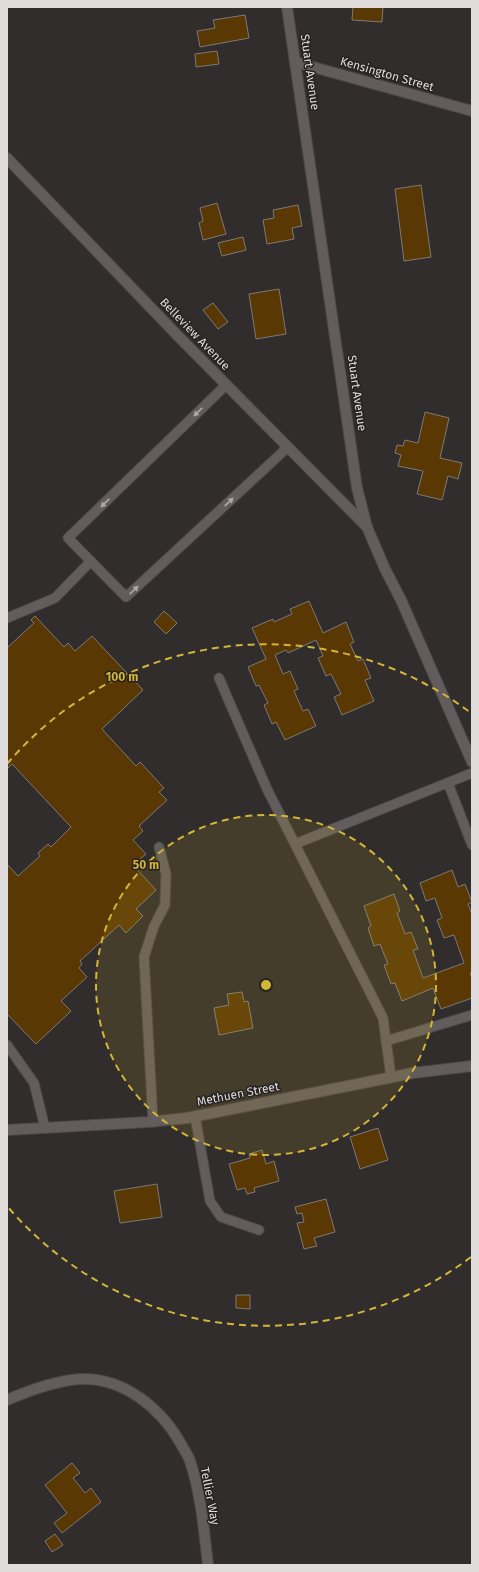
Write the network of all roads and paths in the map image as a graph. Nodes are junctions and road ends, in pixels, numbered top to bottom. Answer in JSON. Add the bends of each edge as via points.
{"nodes":[{"id":1,"x":287,"y":7,"type":"edge"},
{"id":2,"x":295,"y":62,"type":"junction"},
{"id":3,"x":472,"y":111,"type":"edge"},
{"id":4,"x":7,"y":158,"type":"edge"},
{"id":5,"x":226,"y":385,"type":"junction"},
{"id":6,"x":288,"y":447,"type":"junction"},
{"id":7,"x":366,"y":527,"type":"junction"},
{"id":8,"x":91,"y":561,"type":"junction"},
{"id":9,"x":9,"y":615,"type":"edge"},
{"id":10,"x":219,"y":678,"type":"dead end"},
{"id":11,"x":472,"y":762,"type":"edge"},
{"id":12,"x":472,"y":773,"type":"edge"},
{"id":13,"x":448,"y":783,"type":"junction"},
{"id":14,"x":295,"y":844,"type":"junction"},
{"id":15,"x":472,"y":846,"type":"edge"},
{"id":16,"x":159,"y":847,"type":"dead end"},
{"id":17,"x":472,"y":1015,"type":"edge"},
{"id":18,"x":386,"y":1041,"type":"junction"},
{"id":19,"x":7,"y":1045,"type":"edge"},
{"id":20,"x":472,"y":1066,"type":"edge"},
{"id":21,"x":391,"y":1077,"type":"junction"},
{"id":22,"x":195,"y":1116,"type":"junction"},
{"id":23,"x":152,"y":1122,"type":"junction"},
{"id":24,"x":45,"y":1128,"type":"junction"},
{"id":25,"x":7,"y":1130,"type":"edge"},
{"id":26,"x":259,"y":1230,"type":"dead end"},
{"id":27,"x":7,"y":1400,"type":"edge"},
{"id":28,"x":208,"y":1565,"type":"edge"}],
"edges":[{"from":1,"to":2,"type":"street","name":"Stuart Avenue"},
{"from":2,"to":3,"type":"street","name":"Kensington Street"},
{"from":2,"to":7,"type":"street","name":"Stuart Avenue","via":[[357,488]]},
{"from":4,"to":5,"type":"street","name":"Belleview Avenue"},
{"from":5,"to":6,"type":"street","name":"Belleview Avenue"},
{"from":5,"to":8,"type":"lane","one_way":true,"via":[[68,538]]},
{"from":6,"to":7,"type":"street","name":"Belleview Avenue"},
{"from":8,"to":6,"type":"lane","one_way":true,"via":[[126,597]]},
{"from":7,"to":11,"type":"street","name":"Stuart Avenue"},
{"from":8,"to":9,"type":"lane","via":[[54,598]]},
{"from":10,"to":14,"type":"lane","via":[[267,789]]},
{"from":12,"to":13,"type":"lane"},
{"from":13,"to":14,"type":"lane"},
{"from":13,"to":15,"type":"lane"},
{"from":14,"to":18,"type":"lane","via":[[383,1018]]},
{"from":16,"to":23,"type":"lane","via":[[166,874],[165,905],[154,926],[144,957]]},
{"from":17,"to":18,"type":"lane"},
{"from":18,"to":21,"type":"lane"},
{"from":19,"to":24,"type":"lane","via":[[34,1084]]},
{"from":20,"to":21,"type":"street","name":"Methuen Street"},
{"from":21,"to":22,"type":"street","name":"Methuen Street"},
{"from":22,"to":23,"type":"street","name":"Methuen Street"},
{"from":22,"to":26,"type":"lane","via":[[210,1202],[221,1216]]},
{"from":23,"to":24,"type":"street","name":"Methuen Street"},
{"from":24,"to":25,"type":"street","name":"Methuen Street"},
{"from":27,"to":28,"type":"street","name":"Tellier Way","via":[[57,1382],[80,1379],[100,1380],[141,1398],[158,1412],[174,1431],[189,1459],[198,1494]]}]}
